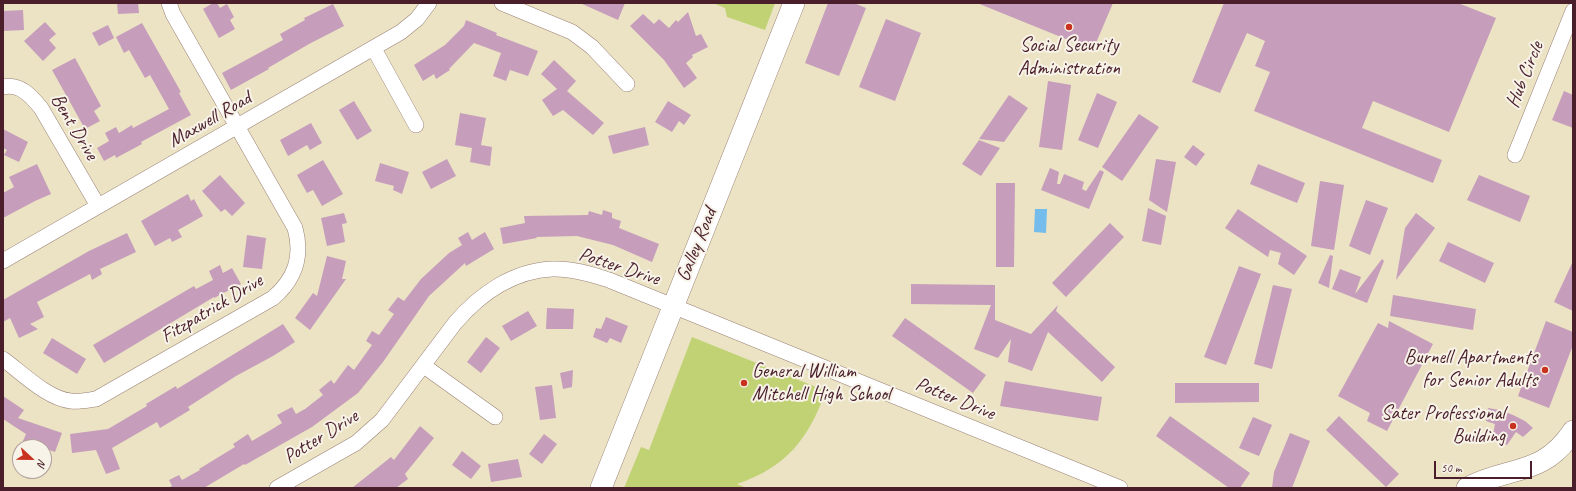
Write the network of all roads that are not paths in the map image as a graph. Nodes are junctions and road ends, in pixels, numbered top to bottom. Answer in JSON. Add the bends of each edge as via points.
{"nodes":[{"id":1,"x":168,"y":3,"type":"edge"},
{"id":2,"x":428,"y":3,"type":"edge"},
{"id":3,"x":502,"y":3,"type":"edge"},
{"id":4,"x":794,"y":3,"type":"edge"},
{"id":5,"x":1573,"y":11,"type":"edge"},
{"id":6,"x":374,"y":49,"type":"junction"},
{"id":7,"x":627,"y":84,"type":"dead end"},
{"id":8,"x":3,"y":87,"type":"edge"},
{"id":9,"x":416,"y":126,"type":"dead end"},
{"id":10,"x":237,"y":127,"type":"junction"},
{"id":11,"x":1515,"y":155,"type":"dead end"},
{"id":12,"x":98,"y":206,"type":"junction"},
{"id":13,"x":3,"y":261,"type":"edge"},
{"id":14,"x":673,"y":306,"type":"junction"},
{"id":15,"x":3,"y":360,"type":"edge"},
{"id":16,"x":424,"y":366,"type":"junction"},
{"id":17,"x":495,"y":417,"type":"dead end"},
{"id":18,"x":1573,"y":431,"type":"edge"},
{"id":19,"x":276,"y":488,"type":"edge"},
{"id":20,"x":601,"y":488,"type":"edge"},
{"id":21,"x":1120,"y":488,"type":"edge"},
{"id":22,"x":1467,"y":488,"type":"edge"}],
"edges":[{"from":1,"to":10,"type":"street","name":"Fitzpatrick Drive"},
{"from":2,"to":6,"type":"street","name":"Maxwell Road","via":[[409,26]]},
{"from":3,"to":7,"type":"street","via":[[572,32],[592,47]]},
{"from":4,"to":14,"type":"main road","name":"Galley Road"},
{"from":5,"to":11,"type":"street","name":"Hub Circle"},
{"from":6,"to":9,"type":"street"},
{"from":6,"to":10,"type":"street","name":"Maxwell Road"},
{"from":8,"to":12,"type":"street","name":"Bent Drive","via":[[10,85],[32,96]]},
{"from":10,"to":12,"type":"street","name":"Maxwell Road"},
{"from":10,"to":15,"type":"street","name":"Fitzpatrick Drive","via":[[295,228],[299,250],[297,261],[289,281],[282,290],[96,399],[71,401],[58,398]]},
{"from":12,"to":13,"type":"street","name":"Maxwell Road"},
{"from":14,"to":16,"type":"street","name":"Potter Drive","via":[[595,275],[552,269],[538,271],[486,292],[454,323]]},
{"from":14,"to":20,"type":"main road","name":"Galley Road"},
{"from":14,"to":21,"type":"street","name":"Potter Drive"},
{"from":16,"to":17,"type":"street"},
{"from":16,"to":19,"type":"street","name":"Potter Drive","via":[[382,420],[369,432]]},
{"from":18,"to":22,"type":"main road","via":[[1547,459],[1520,471]]}]}
